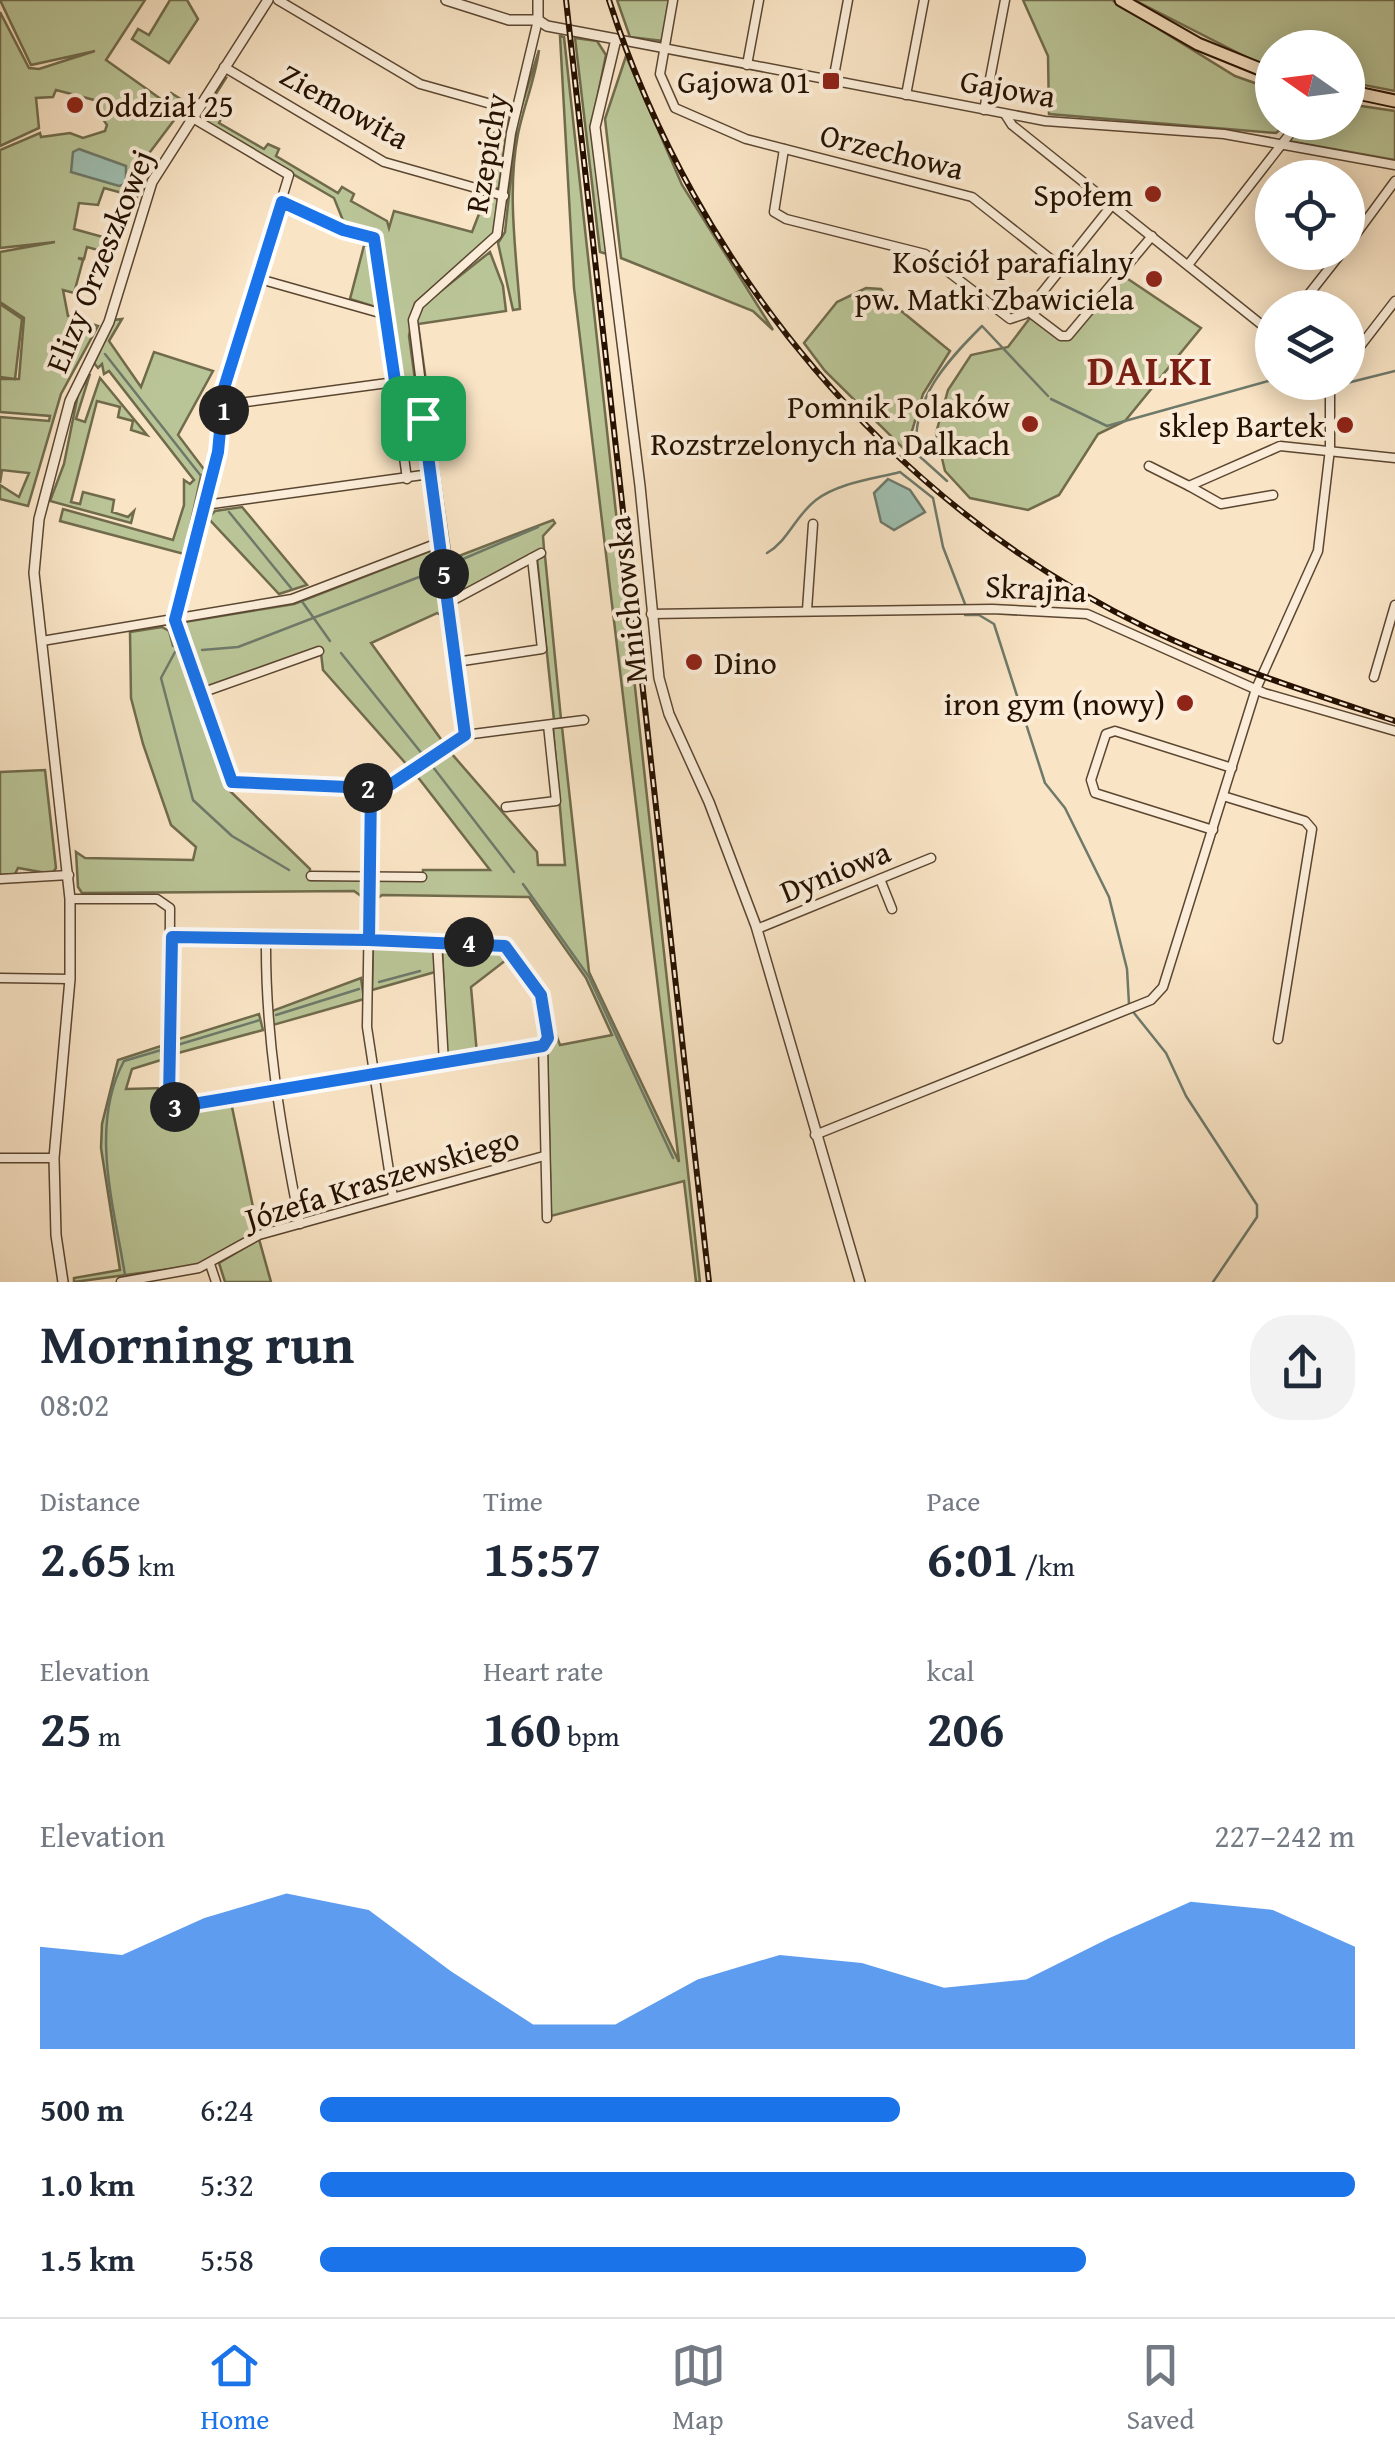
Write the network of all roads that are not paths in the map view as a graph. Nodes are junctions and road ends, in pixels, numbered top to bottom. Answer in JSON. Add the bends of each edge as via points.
{"nodes":[{"id":1,"x":268,"y":0,"type":"edge"},
{"id":2,"x":278,"y":0,"type":"edge"},
{"id":3,"x":446,"y":0,"type":"edge"},
{"id":4,"x":538,"y":0,"type":"edge"},
{"id":5,"x":673,"y":0,"type":"edge"},
{"id":6,"x":759,"y":0,"type":"edge"},
{"id":7,"x":848,"y":0,"type":"edge"},
{"id":8,"x":924,"y":0,"type":"edge"},
{"id":9,"x":1005,"y":0,"type":"edge"},
{"id":10,"x":1121,"y":0,"type":"edge"},
{"id":11,"x":538,"y":20,"type":"junction"},
{"id":12,"x":616,"y":40,"type":"junction"},
{"id":13,"x":666,"y":50,"type":"junction"},
{"id":14,"x":746,"y":65,"type":"junction"},
{"id":15,"x":224,"y":67,"type":"junction"},
{"id":16,"x":1255,"y":67,"type":"edge"},
{"id":17,"x":833,"y":81,"type":"junction"},
{"id":18,"x":906,"y":95,"type":"junction"},
{"id":19,"x":1365,"y":95,"type":"edge"},
{"id":20,"x":1395,"y":101,"type":"edge"},
{"id":21,"x":984,"y":110,"type":"junction"},
{"id":22,"x":516,"y":112,"type":"junction"},
{"id":23,"x":1004,"y":114,"type":"junction"},
{"id":24,"x":191,"y":118,"type":"junction"},
{"id":25,"x":1284,"y":140,"type":"edge"},
{"id":26,"x":1281,"y":144,"type":"junction"},
{"id":27,"x":784,"y":149,"type":"junction"},
{"id":28,"x":1395,"y":165,"type":"edge"},
{"id":29,"x":1395,"y":182,"type":"edge"},
{"id":30,"x":504,"y":196,"type":"junction"},
{"id":31,"x":282,"y":202,"type":"junction"},
{"id":32,"x":1112,"y":205,"type":"junction"},
{"id":33,"x":1365,"y":222,"type":"edge"},
{"id":34,"x":1152,"y":236,"type":"junction"},
{"id":35,"x":1188,"y":265,"type":"junction"},
{"id":36,"x":1062,"y":268,"type":"junction"},
{"id":37,"x":1328,"y":270,"type":"edge"},
{"id":38,"x":256,"y":278,"type":"junction"},
{"id":39,"x":1312,"y":290,"type":"edge"},
{"id":40,"x":1395,"y":301,"type":"edge"},
{"id":41,"x":1028,"y":311,"type":"junction"},
{"id":42,"x":387,"y":315,"type":"junction"},
{"id":43,"x":1255,"y":318,"type":"edge"},
{"id":44,"x":1365,"y":340,"type":"edge"},
{"id":45,"x":395,"y":382,"type":"junction"},
{"id":46,"x":1331,"y":400,"type":"edge"},
{"id":47,"x":224,"y":405,"type":"junction"},
{"id":48,"x":423,"y":418,"type":"junction"},
{"id":49,"x":401,"y":422,"type":"junction"},
{"id":50,"x":1330,"y":450,"type":"junction"},
{"id":51,"x":1395,"y":458,"type":"edge"},
{"id":52,"x":1148,"y":466,"type":"dead end"},
{"id":53,"x":430,"y":474,"type":"junction"},
{"id":54,"x":407,"y":479,"type":"junction"},
{"id":55,"x":1189,"y":486,"type":"junction"},
{"id":56,"x":1273,"y":496,"type":"dead end"},
{"id":57,"x":205,"y":505,"type":"junction"},
{"id":58,"x":813,"y":524,"type":"dead end"},
{"id":59,"x":438,"y":542,"type":"junction"},
{"id":60,"x":448,"y":603,"type":"junction"},
{"id":61,"x":1395,"y":605,"type":"edge"},
{"id":62,"x":807,"y":610,"type":"junction"},
{"id":63,"x":651,"y":614,"type":"junction"},
{"id":64,"x":175,"y":620,"type":"junction"},
{"id":65,"x":42,"y":641,"type":"junction"},
{"id":66,"x":319,"y":651,"type":"dead end"},
{"id":67,"x":456,"y":662,"type":"junction"},
{"id":68,"x":1374,"y":677,"type":"dead end"},
{"id":69,"x":1256,"y":690,"type":"junction"},
{"id":70,"x":201,"y":693,"type":"junction"},
{"id":71,"x":584,"y":720,"type":"dead end"},
{"id":72,"x":548,"y":725,"type":"junction"},
{"id":73,"x":1395,"y":730,"type":"edge"},
{"id":74,"x":465,"y":735,"type":"junction"},
{"id":75,"x":1232,"y":768,"type":"junction"},
{"id":76,"x":371,"y":788,"type":"junction"},
{"id":77,"x":1223,"y":796,"type":"junction"},
{"id":78,"x":506,"y":806,"type":"dead end"},
{"id":79,"x":1213,"y":830,"type":"junction"},
{"id":80,"x":931,"y":858,"type":"dead end"},
{"id":81,"x":69,"y":875,"type":"junction"},
{"id":82,"x":311,"y":876,"type":"dead end"},
{"id":83,"x":369,"y":877,"type":"junction"},
{"id":84,"x":422,"y":878,"type":"dead end"},
{"id":85,"x":0,"y":879,"type":"edge"},
{"id":86,"x":880,"y":879,"type":"junction"},
{"id":87,"x":70,"y":898,"type":"junction"},
{"id":88,"x":892,"y":908,"type":"dead end"},
{"id":89,"x":757,"y":929,"type":"junction"},
{"id":90,"x":172,"y":937,"type":"junction"},
{"id":91,"x":266,"y":938,"type":"junction"},
{"id":92,"x":369,"y":940,"type":"junction"},
{"id":93,"x":437,"y":941,"type":"junction"},
{"id":94,"x":0,"y":978,"type":"edge"},
{"id":95,"x":70,"y":979,"type":"junction"},
{"id":96,"x":1278,"y":1039,"type":"dead end"},
{"id":97,"x":543,"y":1046,"type":"junction"},
{"id":98,"x":444,"y":1063,"type":"junction"},
{"id":99,"x":374,"y":1075,"type":"junction"},
{"id":100,"x":276,"y":1092,"type":"junction"},
{"id":101,"x":816,"y":1134,"type":"junction"},
{"id":102,"x":544,"y":1156,"type":"junction"},
{"id":103,"x":0,"y":1158,"type":"edge"},
{"id":104,"x":54,"y":1158,"type":"junction"},
{"id":105,"x":393,"y":1197,"type":"junction"},
{"id":106,"x":546,"y":1218,"type":"dead end"},
{"id":107,"x":300,"y":1224,"type":"junction"},
{"id":108,"x":210,"y":1264,"type":"junction"},
{"id":109,"x":63,"y":1282,"type":"edge"},
{"id":110,"x":121,"y":1282,"type":"edge"},
{"id":111,"x":216,"y":1282,"type":"edge"},
{"id":112,"x":860,"y":1282,"type":"edge"}],
"edges":[{"from":1,"to":15,"type":"street","name":"Elizy Orzeszkowej"},
{"from":2,"to":22,"type":"street","via":[[420,84]]},
{"from":3,"to":11,"type":"street","via":[[509,20]]},
{"from":4,"to":11,"type":"street"},
{"from":5,"to":13,"type":"street","name":"Orzechowa"},
{"from":6,"to":14,"type":"street"},
{"from":7,"to":17,"type":"street"},
{"from":8,"to":18,"type":"street"},
{"from":9,"to":21,"type":"street"},
{"from":10,"to":16,"type":"main road"},
{"from":11,"to":12,"type":"street"},
{"from":11,"to":22,"type":"street","name":"Rzepichy"},
{"from":12,"to":13,"type":"street","name":"Gajowa"},
{"from":12,"to":63,"type":"street","name":"Mnichowska","via":[[595,127]]},
{"from":13,"to":14,"type":"street","name":"Gajowa"},
{"from":13,"to":27,"type":"street","name":"Orzechowa","via":[[660,78],[676,108]]},
{"from":14,"to":17,"type":"street","name":"Gajowa"},
{"from":15,"to":24,"type":"street","name":"Elizy Orzeszkowej"},
{"from":15,"to":30,"type":"street","name":"Ziemowita","via":[[384,162]]},
{"from":17,"to":18,"type":"street","name":"Gajowa"},
{"from":18,"to":21,"type":"street","name":"Gajowa"},
{"from":19,"to":20,"type":"main road"},
{"from":21,"to":23,"type":"street","name":"Gajowa"},
{"from":22,"to":30,"type":"street","name":"Rzepichy"},
{"from":23,"to":26,"type":"street","name":"Gajowa"},
{"from":23,"to":32,"type":"street"},
{"from":24,"to":31,"type":"street","via":[[289,175]]},
{"from":24,"to":65,"type":"street","name":"Elizy Orzeszkowej","via":[[152,182],[109,322],[70,402],[35,543]]},
{"from":25,"to":26,"type":"street"},
{"from":26,"to":28,"type":"street","name":"Gajowa"},
{"from":26,"to":35,"type":"street"},
{"from":27,"to":36,"type":"street","name":"Orzechowa","via":[[972,197]]},
{"from":27,"to":41,"type":"street","via":[[774,212],[925,254],[1010,319]]},
{"from":29,"to":33,"type":"street"},
{"from":30,"to":48,"type":"street","name":"Rzepichy","via":[[492,244],[419,304],[413,320]]},
{"from":31,"to":38,"type":"street"},
{"from":31,"to":42,"type":"street","via":[[374,238]]},
{"from":32,"to":34,"type":"street"},
{"from":32,"to":36,"type":"street"},
{"from":34,"to":35,"type":"street"},
{"from":34,"to":41,"type":"street","via":[[1068,336]]},
{"from":35,"to":43,"type":"street"},
{"from":36,"to":41,"type":"street"},
{"from":37,"to":39,"type":"street"},
{"from":38,"to":42,"type":"street"},
{"from":38,"to":47,"type":"street"},
{"from":40,"to":44,"type":"street"},
{"from":42,"to":45,"type":"street"},
{"from":45,"to":47,"type":"street"},
{"from":45,"to":49,"type":"street"},
{"from":46,"to":50,"type":"street"},
{"from":47,"to":57,"type":"street"},
{"from":48,"to":49,"type":"street"},
{"from":48,"to":53,"type":"street"},
{"from":49,"to":54,"type":"street"},
{"from":50,"to":51,"type":"street"},
{"from":50,"to":55,"type":"street","via":[[1280,446]]},
{"from":50,"to":69,"type":"street","via":[[1318,551]]},
{"from":52,"to":55,"type":"street"},
{"from":53,"to":54,"type":"street"},
{"from":53,"to":59,"type":"street"},
{"from":54,"to":57,"type":"street"},
{"from":55,"to":56,"type":"street","via":[[1221,504]]},
{"from":57,"to":64,"type":"street"},
{"from":58,"to":62,"type":"street"},
{"from":59,"to":60,"type":"street"},
{"from":59,"to":64,"type":"street","via":[[292,599]]},
{"from":60,"to":67,"type":"street"},
{"from":60,"to":67,"type":"street","via":[[537,555],[542,649]]},
{"from":61,"to":68,"type":"street"},
{"from":62,"to":63,"type":"street","name":"Skrajna"},
{"from":62,"to":69,"type":"street","name":"Skrajna","via":[[1087,614]]},
{"from":63,"to":89,"type":"street","name":"Mnichowska","via":[[669,714]]},
{"from":64,"to":65,"type":"street"},
{"from":64,"to":70,"type":"street"},
{"from":65,"to":81,"type":"street","name":"Elizy Orzeszkowej"},
{"from":66,"to":70,"type":"street"},
{"from":67,"to":74,"type":"street"},
{"from":69,"to":73,"type":"street","name":"Skrajna"},
{"from":69,"to":75,"type":"street"},
{"from":70,"to":76,"type":"street","via":[[236,784]]},
{"from":71,"to":72,"type":"street"},
{"from":72,"to":74,"type":"street"},
{"from":72,"to":78,"type":"street","via":[[556,801]]},
{"from":74,"to":76,"type":"street","via":[[390,785]]},
{"from":75,"to":77,"type":"street"},
{"from":75,"to":79,"type":"street","via":[[1115,731],[1106,734],[1091,780],[1095,794]]},
{"from":76,"to":83,"type":"street"},
{"from":77,"to":79,"type":"street"},
{"from":77,"to":96,"type":"street","via":[[1312,829]]},
{"from":79,"to":101,"type":"street","via":[[1168,977],[1152,1000]]},
{"from":80,"to":86,"type":"street","name":"Dyniowa"},
{"from":81,"to":85,"type":"street"},
{"from":81,"to":87,"type":"street","name":"Elizy Orzeszkowej"},
{"from":82,"to":83,"type":"street"},
{"from":83,"to":84,"type":"street"},
{"from":83,"to":92,"type":"street"},
{"from":86,"to":88,"type":"street"},
{"from":86,"to":89,"type":"street","name":"Dyniowa"},
{"from":87,"to":90,"type":"street","via":[[164,901]]},
{"from":87,"to":95,"type":"street","name":"Elizy Orzeszkowej"},
{"from":89,"to":101,"type":"street","name":"Mnichowska"},
{"from":90,"to":91,"type":"street"},
{"from":90,"to":100,"type":"street","via":[[172,1105]]},
{"from":91,"to":92,"type":"street"},
{"from":91,"to":100,"type":"street","via":[[265,1010]]},
{"from":92,"to":93,"type":"street"},
{"from":92,"to":99,"type":"street","via":[[367,1027]]},
{"from":93,"to":97,"type":"street","via":[[509,949],[541,995],[549,1030]]},
{"from":93,"to":98,"type":"street"},
{"from":94,"to":95,"type":"street"},
{"from":95,"to":104,"type":"street","name":"Elizy Orzeszkowej"},
{"from":97,"to":98,"type":"street"},
{"from":97,"to":102,"type":"street"},
{"from":98,"to":99,"type":"street"},
{"from":99,"to":100,"type":"street"},
{"from":99,"to":105,"type":"street"},
{"from":100,"to":107,"type":"street"},
{"from":101,"to":112,"type":"street","name":"Mnichowska"},
{"from":102,"to":105,"type":"street","name":"Józefa Kraszewskiego"},
{"from":102,"to":106,"type":"street"},
{"from":103,"to":104,"type":"street"},
{"from":104,"to":109,"type":"street","name":"Elizy Orzeszkowej"},
{"from":105,"to":107,"type":"street","name":"Józefa Kraszewskiego"},
{"from":107,"to":108,"type":"street","name":"Józefa Kraszewskiego","via":[[259,1235]]},
{"from":108,"to":110,"type":"street","name":"Józefa Kraszewskiego"},
{"from":108,"to":111,"type":"street"}]}
